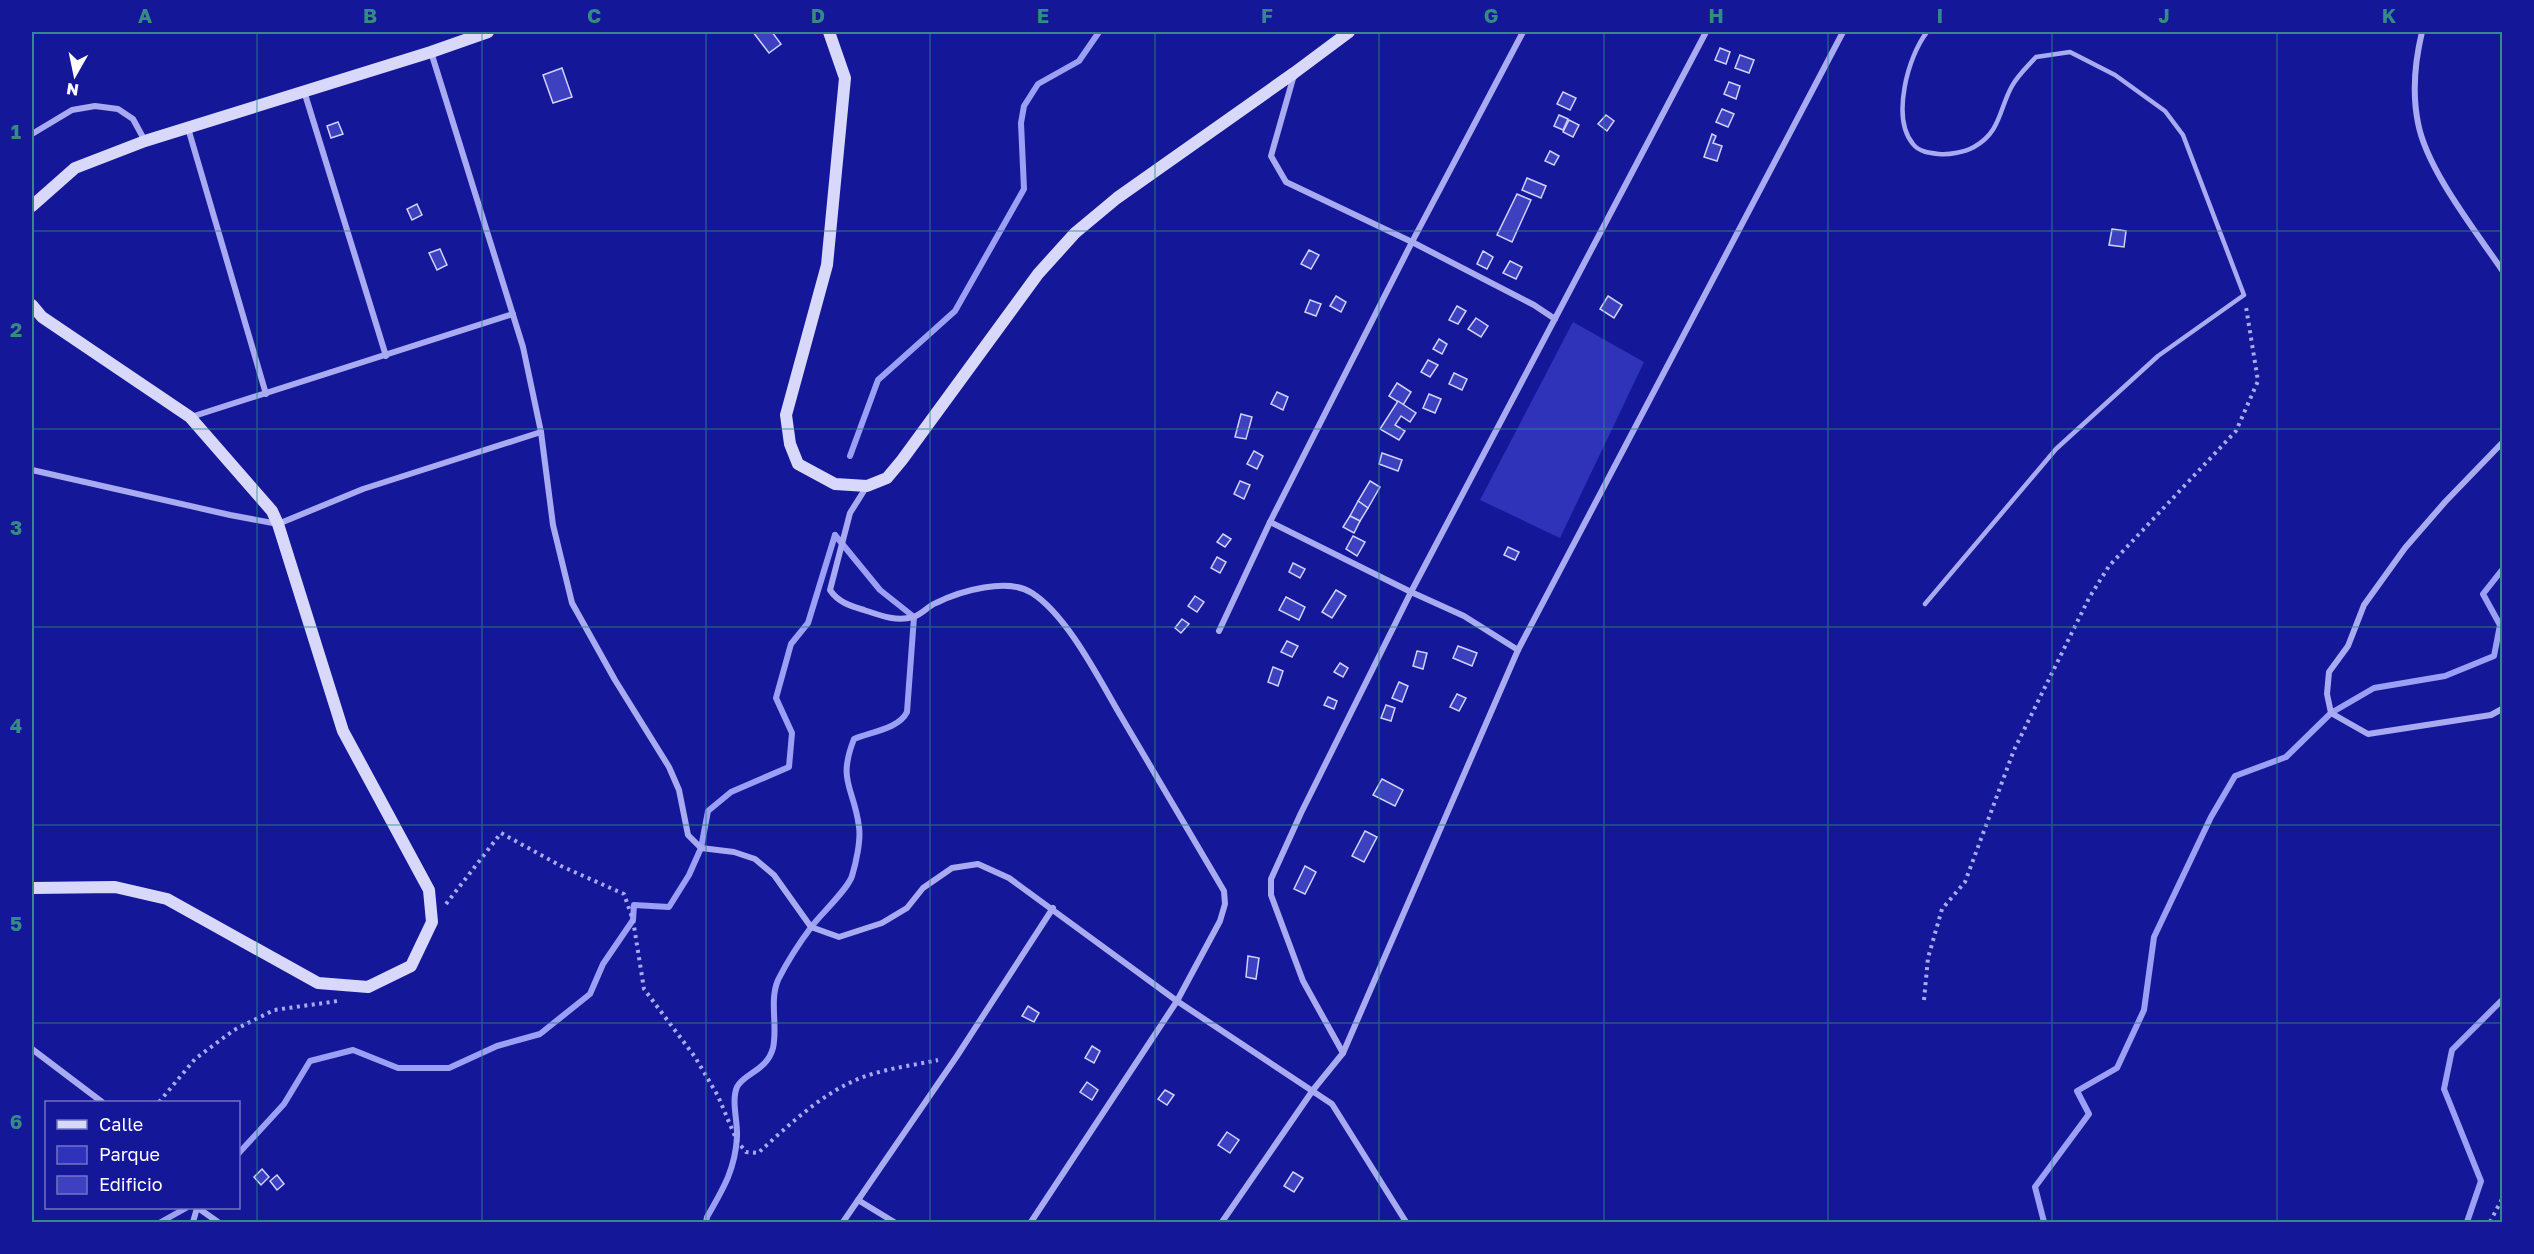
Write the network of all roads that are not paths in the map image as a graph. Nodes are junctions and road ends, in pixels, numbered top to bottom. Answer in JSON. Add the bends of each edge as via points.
{"nodes":[{"id":1,"x":488,"y":32,"type":"edge"},
{"id":2,"x":829,"y":32,"type":"edge"},
{"id":3,"x":1349,"y":32,"type":"edge"},
{"id":4,"x":1523,"y":32,"type":"edge"},
{"id":5,"x":1706,"y":32,"type":"edge"},
{"id":6,"x":1843,"y":32,"type":"edge"},
{"id":7,"x":1927,"y":32,"type":"edge"},
{"id":8,"x":2422,"y":32,"type":"edge"},
{"id":9,"x":431,"y":52,"type":"junction"},
{"id":10,"x":1294,"y":73,"type":"junction"},
{"id":11,"x":304,"y":91,"type":"junction"},
{"id":12,"x":188,"y":128,"type":"junction"},
{"id":13,"x":32,"y":134,"type":"edge"},
{"id":14,"x":145,"y":141,"type":"junction"},
{"id":15,"x":32,"y":206,"type":"edge"},
{"id":16,"x":1412,"y":242,"type":"junction"},
{"id":17,"x":2502,"y":270,"type":"edge"},
{"id":18,"x":32,"y":304,"type":"edge"},
{"id":19,"x":513,"y":314,"type":"junction"},
{"id":20,"x":1555,"y":319,"type":"junction"},
{"id":21,"x":386,"y":356,"type":"junction"},
{"id":22,"x":266,"y":394,"type":"junction"},
{"id":23,"x":190,"y":417,"type":"junction"},
{"id":24,"x":541,"y":432,"type":"junction"},
{"id":25,"x":2502,"y":443,"type":"edge"},
{"id":26,"x":32,"y":470,"type":"edge"},
{"id":27,"x":864,"y":487,"type":"junction"},
{"id":28,"x":1270,"y":522,"type":"junction"},
{"id":29,"x":278,"y":524,"type":"junction"},
{"id":30,"x":1411,"y":592,"type":"junction"},
{"id":31,"x":1925,"y":604,"type":"dead end"},
{"id":32,"x":1219,"y":631,"type":"dead end"},
{"id":33,"x":1518,"y":650,"type":"junction"},
{"id":34,"x":2502,"y":709,"type":"edge"},
{"id":35,"x":32,"y":888,"type":"edge"},
{"id":36,"x":1053,"y":908,"type":"junction"},
{"id":37,"x":1177,"y":1000,"type":"junction"},
{"id":38,"x":32,"y":1049,"type":"edge"},
{"id":39,"x":1343,"y":1053,"type":"junction"},
{"id":40,"x":1313,"y":1090,"type":"junction"},
{"id":41,"x":101,"y":1101,"type":"edge"},
{"id":42,"x":858,"y":1200,"type":"junction"},
{"id":43,"x":200,"y":1209,"type":"edge"},
{"id":44,"x":1403,"y":1221,"type":"edge"},
{"id":45,"x":219,"y":1222,"type":"edge"},
{"id":46,"x":843,"y":1222,"type":"edge"},
{"id":47,"x":894,"y":1222,"type":"edge"},
{"id":48,"x":1031,"y":1222,"type":"edge"},
{"id":49,"x":1222,"y":1222,"type":"edge"}],
"edges":[{"from":1,"to":9,"type":"main road"},
{"from":2,"to":27,"type":"main road","via":[[845,78],[827,266],[786,415],[790,444],[798,464],[835,484]]},
{"from":3,"to":10,"type":"main road"},
{"from":4,"to":16,"type":"street"},
{"from":5,"to":20,"type":"street"},
{"from":6,"to":33,"type":"street"},
{"from":7,"to":31,"type":"lane","via":[[1919,42],[1904,83],[1904,123],[1914,145],[1927,153],[1948,155],[1974,147],[1996,129],[2013,85],[2036,57],[2070,52],[2115,75],[2165,111],[2183,135],[2244,295],[2158,356],[2056,449]]},
{"from":8,"to":17,"type":"street","via":[[2415,62],[2418,123],[2436,171]]},
{"from":9,"to":11,"type":"main road"},
{"from":9,"to":19,"type":"street"},
{"from":10,"to":16,"type":"street","via":[[1271,156],[1286,182]]},
{"from":10,"to":27,"type":"main road","via":[[1117,198],[1076,233],[1038,274],[887,478]]},
{"from":11,"to":12,"type":"main road"},
{"from":11,"to":21,"type":"street"},
{"from":12,"to":14,"type":"main road"},
{"from":12,"to":22,"type":"street"},
{"from":13,"to":14,"type":"street","via":[[72,110],[95,106],[118,109],[133,119]]},
{"from":14,"to":15,"type":"main road","via":[[75,168]]},
{"from":16,"to":20,"type":"street"},
{"from":16,"to":28,"type":"street"},
{"from":18,"to":23,"type":"main road","via":[[42,317]]},
{"from":19,"to":21,"type":"street"},
{"from":19,"to":24,"type":"street","via":[[524,347]]},
{"from":20,"to":30,"type":"street"},
{"from":21,"to":22,"type":"street"},
{"from":22,"to":23,"type":"street"},
{"from":23,"to":29,"type":"main road","via":[[272,511]]},
{"from":24,"to":29,"type":"street","via":[[363,489]]},
{"from":24,"to":36,"type":"street","via":[[553,525],[572,603],[669,767],[679,790],[688,835],[701,848],[755,858],[774,875],[811,927],[840,937],[882,923],[907,908],[924,888],[952,868],[978,864],[1009,878]]},
{"from":25,"to":34,"type":"street","via":[[2405,548],[2364,605],[2348,646],[2329,672],[2327,694],[2331,713],[2368,734],[2491,715]]},
{"from":26,"to":29,"type":"street"},
{"from":27,"to":37,"type":"street","via":[[850,513],[830,590],[834,597],[894,619],[914,617],[935,603],[976,589],[1019,587],[1033,593],[1061,620],[1087,660],[1224,891],[1220,921]]},
{"from":28,"to":30,"type":"street"},
{"from":28,"to":32,"type":"street"},
{"from":29,"to":35,"type":"main road","via":[[343,731],[429,890],[432,922],[411,966],[368,987],[318,983],[167,899],[115,887]]},
{"from":30,"to":33,"type":"street","via":[[1464,616]]},
{"from":30,"to":39,"type":"street","via":[[1271,879],[1271,896],[1303,981]]},
{"from":33,"to":39,"type":"street"},
{"from":36,"to":37,"type":"street"},
{"from":36,"to":42,"type":"street"},
{"from":37,"to":40,"type":"street","via":[[1277,1070]]},
{"from":37,"to":48,"type":"street"},
{"from":38,"to":41,"type":"street"},
{"from":39,"to":40,"type":"street"},
{"from":40,"to":44,"type":"street","via":[[1332,1104]]},
{"from":40,"to":49,"type":"street"},
{"from":42,"to":46,"type":"street"},
{"from":42,"to":47,"type":"street"},
{"from":43,"to":45,"type":"street"}]}
